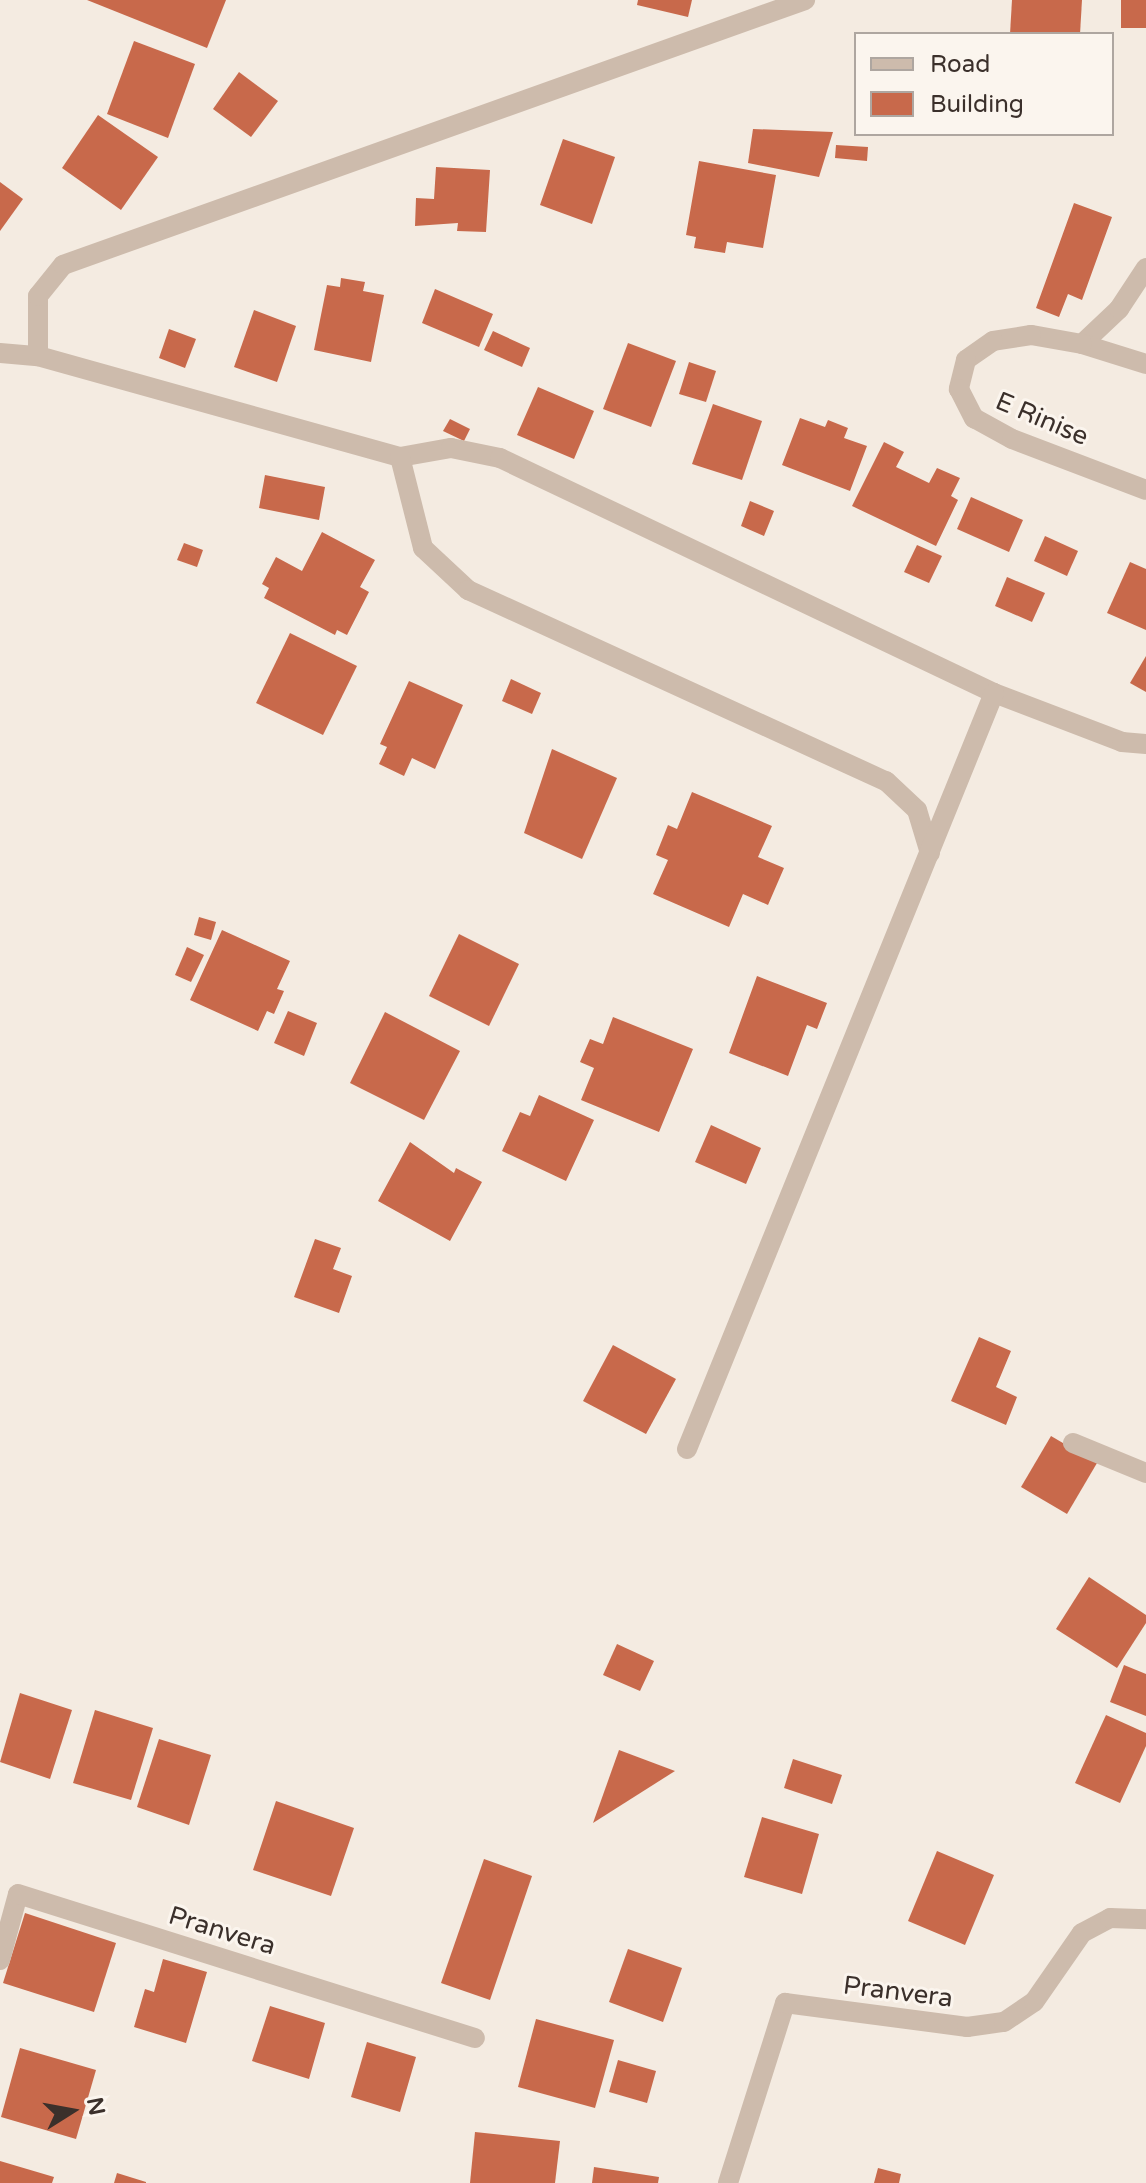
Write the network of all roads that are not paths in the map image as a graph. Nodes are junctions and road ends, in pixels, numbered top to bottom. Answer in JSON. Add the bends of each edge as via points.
{"nodes":[{"id":1,"x":805,"y":0,"type":"edge"},
{"id":2,"x":1146,"y":268,"type":"edge"},
{"id":3,"x":1082,"y":344,"type":"junction"},
{"id":4,"x":0,"y":353,"type":"edge"},
{"id":5,"x":38,"y":356,"type":"junction"},
{"id":6,"x":1146,"y":364,"type":"edge"},
{"id":7,"x":400,"y":457,"type":"junction"},
{"id":8,"x":1146,"y":490,"type":"edge"},
{"id":9,"x":994,"y":693,"type":"junction"},
{"id":10,"x":1146,"y":744,"type":"edge"},
{"id":11,"x":930,"y":853,"type":"junction"},
{"id":12,"x":1073,"y":1443,"type":"dead end"},
{"id":13,"x":687,"y":1449,"type":"dead end"},
{"id":14,"x":1146,"y":1473,"type":"edge"},
{"id":15,"x":1146,"y":1919,"type":"edge"},
{"id":16,"x":0,"y":1960,"type":"edge"},
{"id":17,"x":475,"y":2038,"type":"dead end"},
{"id":18,"x":728,"y":2183,"type":"edge"}],
"edges":[{"from":1,"to":5,"type":"street","via":[[63,265],[38,296]]},
{"from":2,"to":3,"type":"street","via":[[1119,309]]},
{"from":3,"to":6,"type":"street","name":"E Rinise"},
{"from":3,"to":8,"type":"street","name":"E Rinise","via":[[1031,335],[993,341],[966,360],[959,389],[974,418],[1012,439]]},
{"from":4,"to":5,"type":"street"},
{"from":5,"to":7,"type":"street"},
{"from":7,"to":9,"type":"street","via":[[451,448],[500,458]]},
{"from":7,"to":11,"type":"street","via":[[423,548],[468,590],[886,781],[917,810]]},
{"from":9,"to":10,"type":"street","via":[[1122,742]]},
{"from":9,"to":11,"type":"street"},
{"from":11,"to":13,"type":"street"},
{"from":12,"to":14,"type":"street"},
{"from":15,"to":18,"type":"street","name":"Pranvera","via":[[1110,1918],[1082,1933],[1034,2002],[1004,2022],[967,2027],[785,2003]]},
{"from":16,"to":17,"type":"street","name":"Pranvera","via":[[18,1894]]}]}
